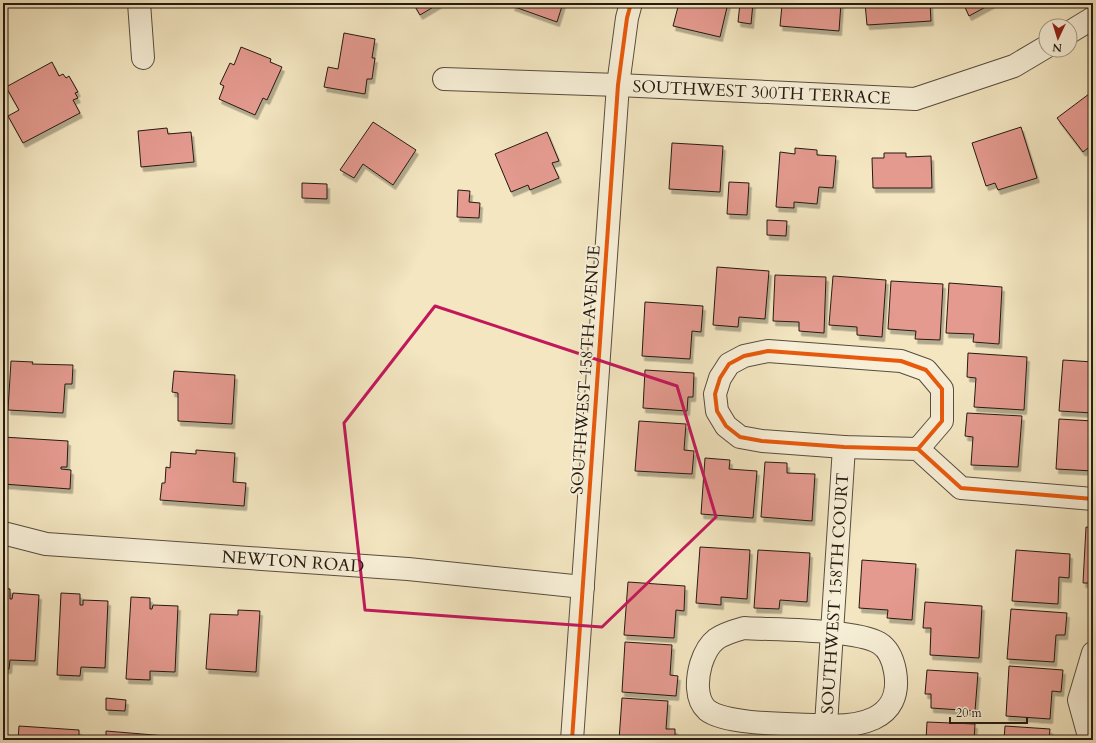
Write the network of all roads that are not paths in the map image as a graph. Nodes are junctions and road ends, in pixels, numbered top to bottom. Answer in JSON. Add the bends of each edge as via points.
{"nodes":[{"id":1,"x":139,"y":3,"type":"edge"},
{"id":2,"x":631,"y":3,"type":"edge"},
{"id":3,"x":1093,"y":18,"type":"edge"},
{"id":4,"x":1078,"y":27,"type":"edge"},
{"id":5,"x":1038,"y":52,"type":"edge"},
{"id":6,"x":143,"y":58,"type":"dead end"},
{"id":7,"x":444,"y":79,"type":"dead end"},
{"id":8,"x":618,"y":85,"type":"junction"},
{"id":9,"x":844,"y":447,"type":"junction"},
{"id":10,"x":918,"y":449,"type":"junction"},
{"id":11,"x":1093,"y":499,"type":"edge"},
{"id":12,"x":3,"y":532,"type":"edge"},
{"id":13,"x":583,"y":587,"type":"junction"},
{"id":14,"x":832,"y":633,"type":"junction"},
{"id":15,"x":1093,"y":653,"type":"edge"},
{"id":16,"x":825,"y":733,"type":"edge"},
{"id":17,"x":572,"y":740,"type":"edge"},
{"id":18,"x":1090,"y":740,"type":"edge"}],
"edges":[{"from":1,"to":6,"type":"street"},
{"from":2,"to":8,"type":"street","name":"SOUTHWEST 158TH AVENUE"},
{"from":3,"to":4,"type":"street"},
{"from":5,"to":8,"type":"street","name":"SOUTHWEST 300TH TERRACE","via":[[1014,66],[915,99]]},
{"from":7,"to":8,"type":"street","name":"SOUTHWEST 300TH TERRACE"},
{"from":8,"to":13,"type":"street","name":"SOUTHWEST 158TH AVENUE"},
{"from":9,"to":10,"type":"street"},
{"from":9,"to":10,"type":"street","via":[[740,437],[726,426],[717,411],[715,394],[720,378],[729,364],[744,356],[768,351],[901,361],[926,370],[942,388],[942,421]]},
{"from":9,"to":14,"type":"street","name":"SOUTHWEST 158TH COURT"},
{"from":10,"to":11,"type":"street","via":[[961,488]]},
{"from":12,"to":13,"type":"street","name":"NEWTON ROAD","via":[[46,544],[408,569]]},
{"from":13,"to":17,"type":"street","name":"SOUTHWEST 158TH AVENUE"},
{"from":14,"to":16,"type":"street","name":"SOUTHWEST 158TH COURT"},
{"from":14,"to":16,"type":"street","via":[[879,643],[893,659],[897,684],[890,707],[871,721]]},
{"from":14,"to":16,"type":"street","via":[[744,628],[714,639],[705,652],[699,671],[698,696],[707,710],[722,717]]},
{"from":15,"to":18,"type":"street","via":[[1079,700]]}]}
